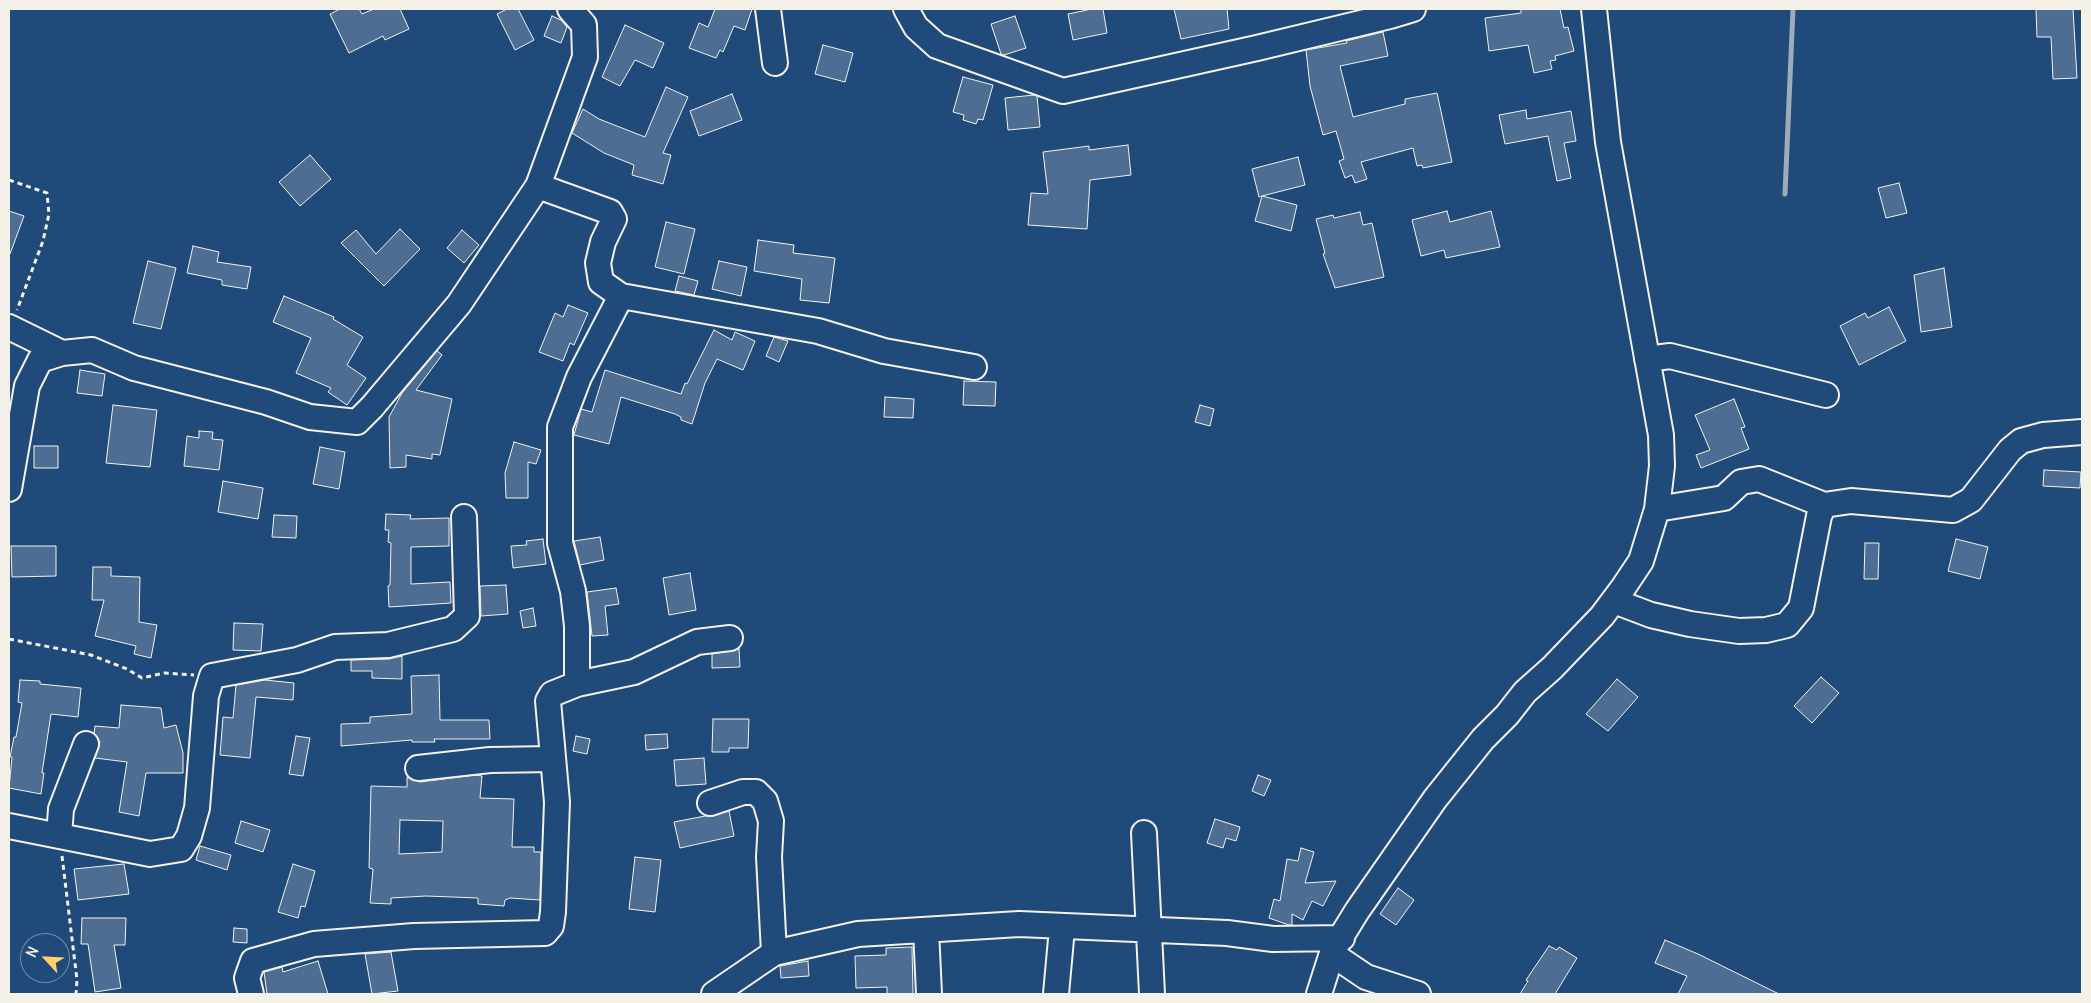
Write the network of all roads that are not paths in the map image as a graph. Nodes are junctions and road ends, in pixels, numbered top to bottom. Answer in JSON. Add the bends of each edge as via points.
{"nodes":[{"id":1,"x":570,"y":9,"type":"edge"},
{"id":2,"x":768,"y":9,"type":"edge"},
{"id":3,"x":906,"y":9,"type":"edge"},
{"id":4,"x":1413,"y":9,"type":"edge"},
{"id":5,"x":1594,"y":9,"type":"edge"},
{"id":6,"x":775,"y":63,"type":"dead end"},
{"id":7,"x":538,"y":186,"type":"junction"},
{"id":8,"x":621,"y":296,"type":"junction"},
{"id":9,"x":9,"y":327,"type":"edge"},
{"id":10,"x":62,"y":353,"type":"junction"},
{"id":11,"x":1647,"y":359,"type":"junction"},
{"id":12,"x":974,"y":367,"type":"dead end"},
{"id":13,"x":1826,"y":395,"type":"dead end"},
{"id":14,"x":2082,"y":432,"type":"edge"},
{"id":15,"x":9,"y":489,"type":"edge"},
{"id":16,"x":1824,"y":505,"type":"junction"},
{"id":17,"x":1657,"y":509,"type":"junction"},
{"id":18,"x":464,"y":517,"type":"dead end"},
{"id":19,"x":1614,"y":600,"type":"junction"},
{"id":20,"x":730,"y":638,"type":"dead end"},
{"id":21,"x":577,"y":684,"type":"junction"},
{"id":22,"x":86,"y":744,"type":"dead end"},
{"id":23,"x":553,"y":759,"type":"junction"},
{"id":24,"x":418,"y":768,"type":"dead end"},
{"id":25,"x":710,"y":803,"type":"dead end"},
{"id":26,"x":9,"y":826,"type":"edge"},
{"id":27,"x":1144,"y":833,"type":"dead end"},
{"id":28,"x":59,"y":836,"type":"junction"},
{"id":29,"x":1062,"y":928,"type":"junction"},
{"id":30,"x":926,"y":930,"type":"junction"},
{"id":31,"x":1150,"y":930,"type":"junction"},
{"id":32,"x":1337,"y":946,"type":"junction"},
{"id":33,"x":774,"y":953,"type":"junction"},
{"id":34,"x":718,"y":993,"type":"edge"},
{"id":35,"x":251,"y":994,"type":"edge"},
{"id":36,"x":929,"y":994,"type":"edge"},
{"id":37,"x":1056,"y":994,"type":"edge"},
{"id":38,"x":1152,"y":994,"type":"edge"},
{"id":39,"x":1319,"y":994,"type":"edge"},
{"id":40,"x":1418,"y":994,"type":"edge"}],
"edges":[{"from":1,"to":7,"type":"street","via":[[584,25],[585,57]]},
{"from":2,"to":6,"type":"street"},
{"from":3,"to":4,"type":"street","via":[[916,27],[937,46],[1063,91]]},
{"from":5,"to":11,"type":"street","via":[[1608,142]]},
{"from":7,"to":8,"type":"street","via":[[610,212],[614,219],[598,263],[601,282]]},
{"from":7,"to":10,"type":"street","via":[[459,304],[357,422],[310,417],[266,402],[134,368],[92,350]]},
{"from":8,"to":12,"type":"street","via":[[818,331],[884,351]]},
{"from":8,"to":21,"type":"street","via":[[579,377],[560,427],[560,543],[573,591]]},
{"from":9,"to":10,"type":"street"},
{"from":10,"to":15,"type":"street","via":[[40,360],[26,386]]},
{"from":11,"to":13,"type":"street","via":[[1670,356]]},
{"from":11,"to":17,"type":"street","via":[[1661,435],[1662,466]]},
{"from":14,"to":16,"type":"street","via":[[2044,435],[2021,441],[2010,450],[1971,500],[1953,510],[1851,501]]},
{"from":16,"to":17,"type":"street","via":[[1759,479],[1741,482],[1724,498]]},
{"from":16,"to":19,"type":"street","via":[[1801,608],[1787,625],[1739,631],[1690,624],[1651,615]]},
{"from":17,"to":19,"type":"street","via":[[1641,561]]},
{"from":18,"to":28,"type":"street","via":[[467,616],[453,629],[388,644],[335,647],[297,660],[212,676],[205,706],[197,808],[189,836],[181,849],[150,854]]},
{"from":19,"to":32,"type":"street","via":[[1483,739],[1435,800],[1357,911]]},
{"from":20,"to":21,"type":"street","via":[[697,642],[634,672]]},
{"from":21,"to":23,"type":"street","via":[[552,694],[548,701]]},
{"from":22,"to":28,"type":"street","via":[[61,809]]},
{"from":23,"to":24,"type":"street","via":[[490,760]]},
{"from":23,"to":35,"type":"street","via":[[557,802],[553,912],[551,926],[546,933],[414,936],[314,944],[253,961],[247,978]]},
{"from":25,"to":33,"type":"street","via":[[743,792],[756,792],[765,801],[771,821],[769,857]]},
{"from":26,"to":28,"type":"street"},
{"from":27,"to":31,"type":"street"},
{"from":29,"to":30,"type":"street","via":[[1019,924]]},
{"from":29,"to":31,"type":"street"},
{"from":29,"to":37,"type":"street"},
{"from":30,"to":33,"type":"street","via":[[858,934]]},
{"from":30,"to":36,"type":"street"},
{"from":31,"to":32,"type":"street"},
{"from":31,"to":38,"type":"street"},
{"from":32,"to":39,"type":"street"},
{"from":32,"to":40,"type":"street","via":[[1366,976]]},
{"from":33,"to":34,"type":"street"}]}
